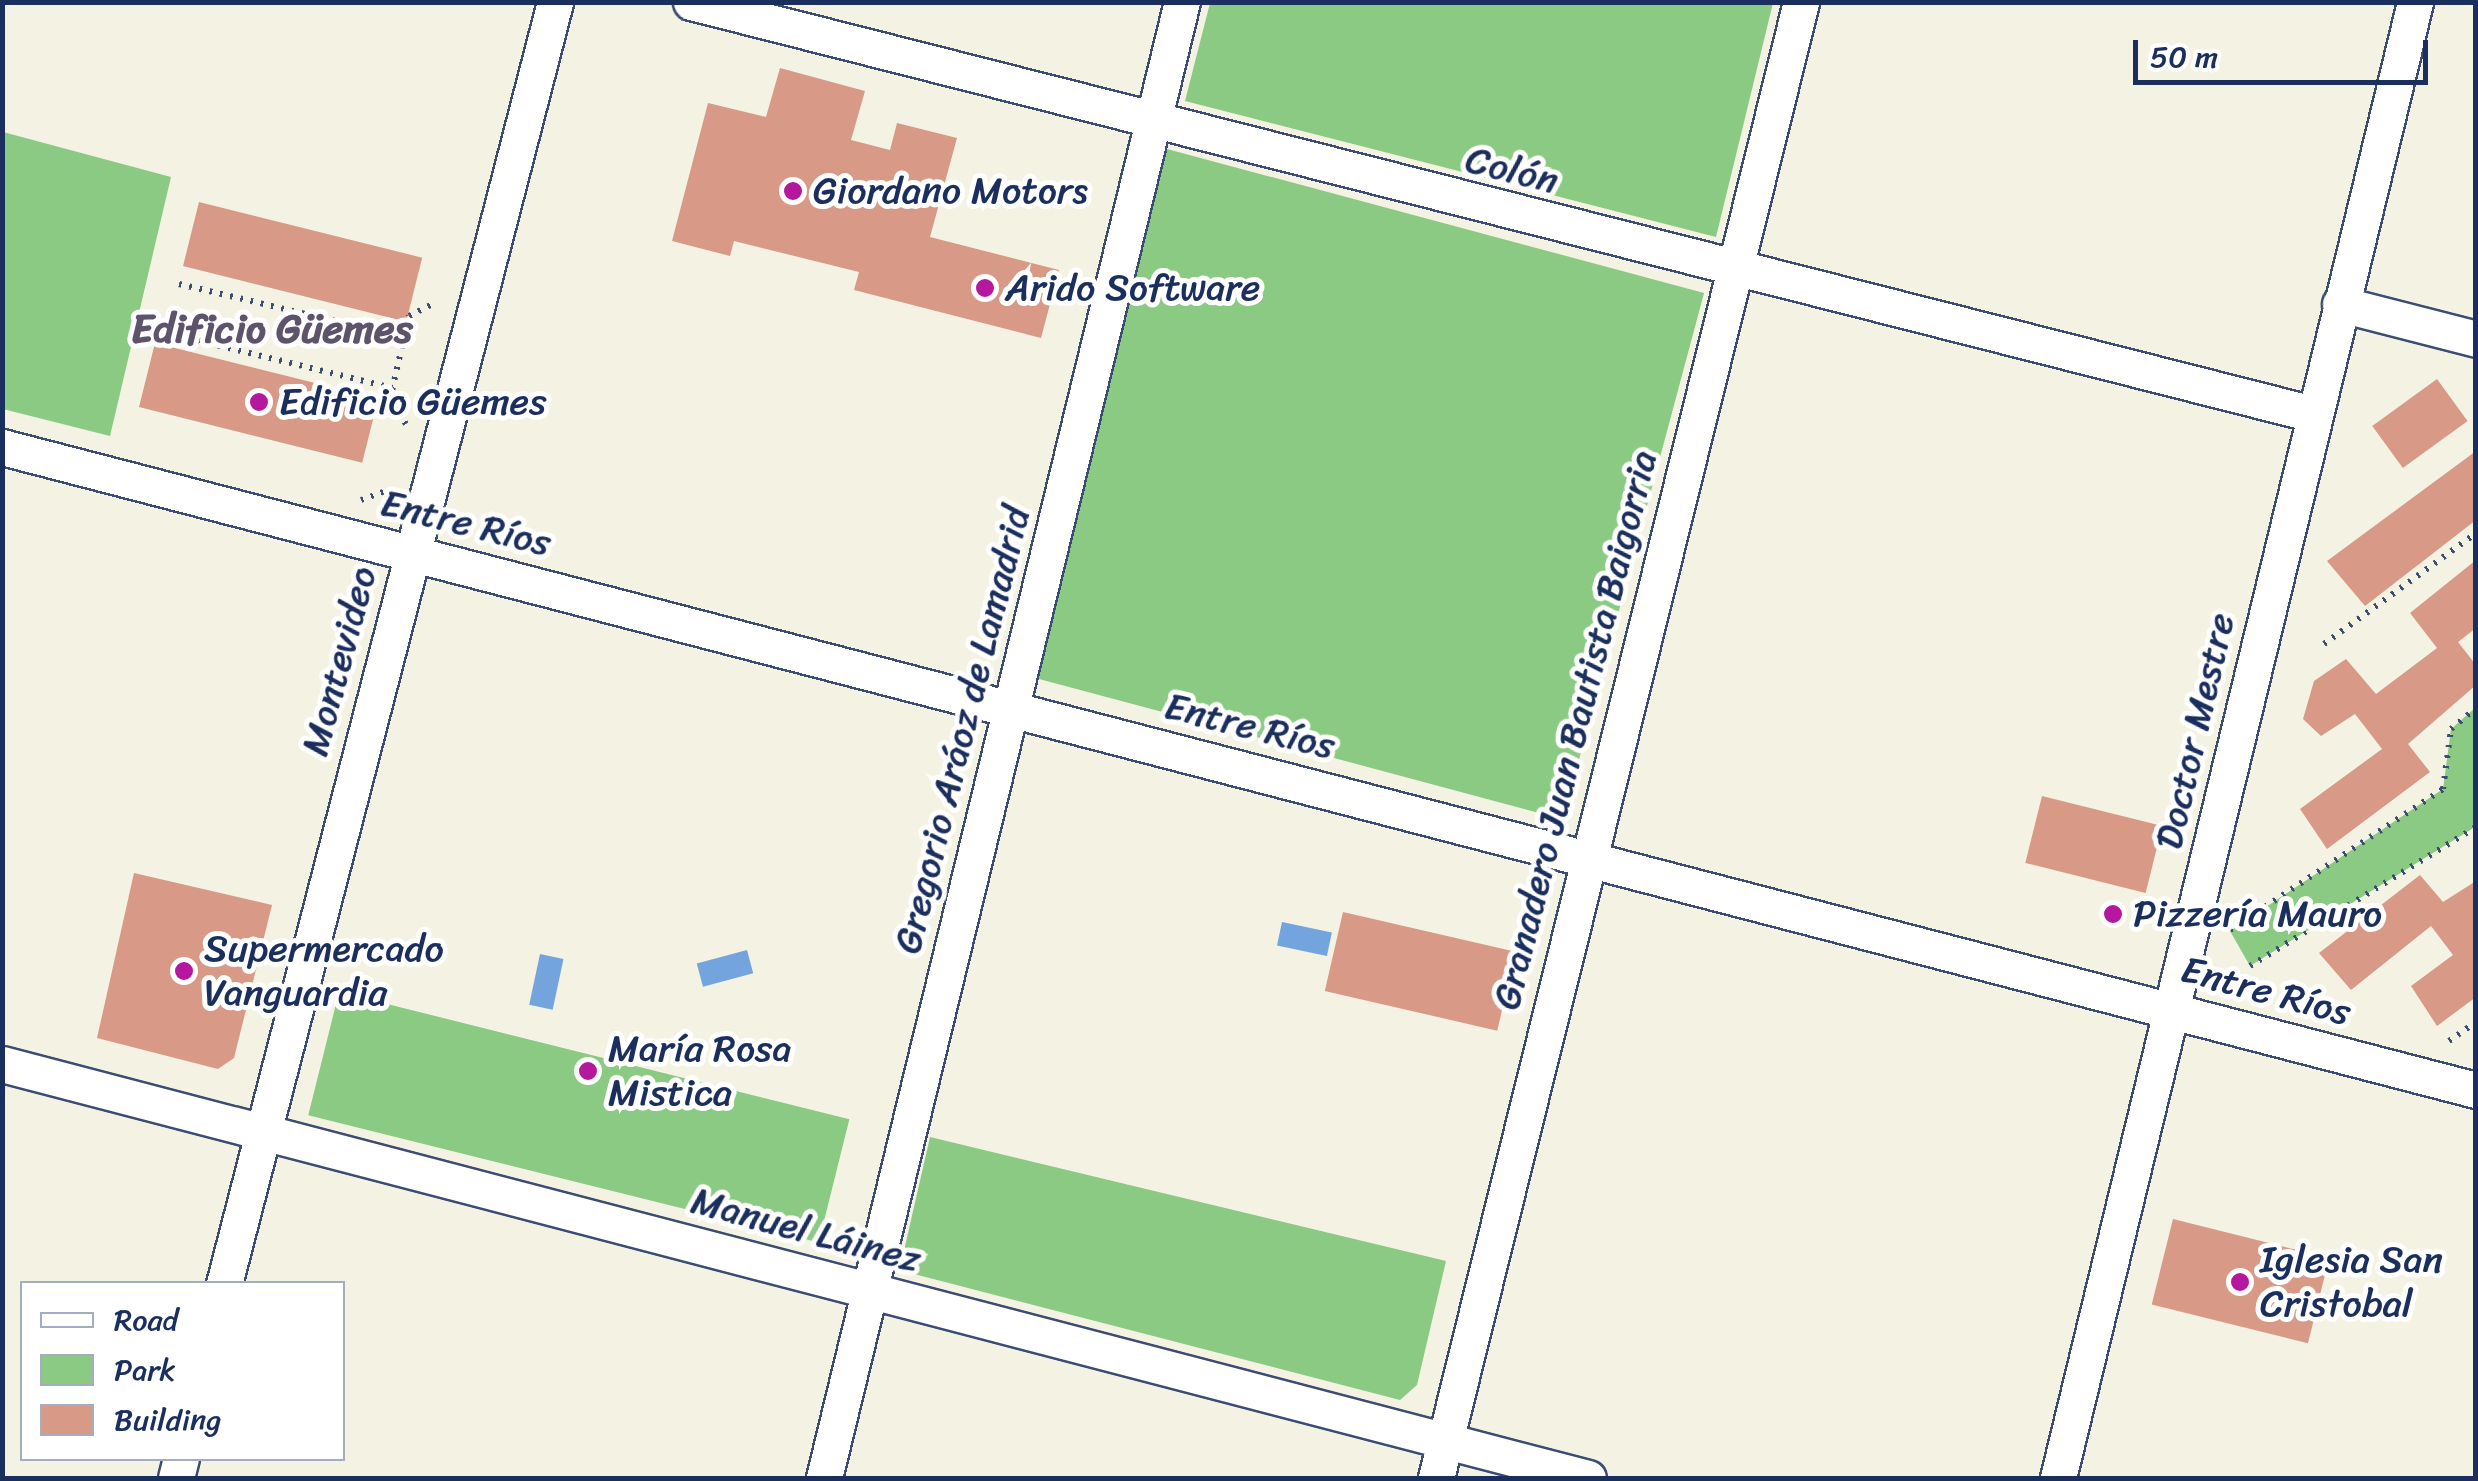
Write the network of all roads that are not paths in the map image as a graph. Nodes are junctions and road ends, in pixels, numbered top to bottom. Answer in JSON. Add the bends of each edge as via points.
{"nodes":[{"id":1,"x":555,"y":2,"type":"edge"},
{"id":2,"x":692,"y":2,"type":"edge"},
{"id":3,"x":1182,"y":2,"type":"edge"},
{"id":4,"x":1801,"y":2,"type":"edge"},
{"id":5,"x":2415,"y":2,"type":"edge"},
{"id":6,"x":1153,"y":121,"type":"junction"},
{"id":7,"x":1733,"y":270,"type":"junction"},
{"id":8,"x":2340,"y":304,"type":"junction"},
{"id":9,"x":2476,"y":338,"type":"edge"},
{"id":10,"x":2313,"y":414,"type":"junction"},
{"id":11,"x":2,"y":447,"type":"edge"},
{"id":12,"x":412,"y":552,"type":"junction"},
{"id":13,"x":1011,"y":708,"type":"junction"},
{"id":14,"x":1588,"y":857,"type":"junction"},
{"id":15,"x":2173,"y":1011,"type":"junction"},
{"id":16,"x":2,"y":1064,"type":"edge"},
{"id":17,"x":2476,"y":1090,"type":"edge"},
{"id":18,"x":261,"y":1130,"type":"junction"},
{"id":19,"x":225,"y":1281,"type":"edge"},
{"id":20,"x":869,"y":1292,"type":"junction"},
{"id":21,"x":1446,"y":1439,"type":"junction"},
{"id":22,"x":824,"y":1478,"type":"edge"},
{"id":23,"x":1436,"y":1478,"type":"edge"},
{"id":24,"x":1588,"y":1478,"type":"edge"},
{"id":25,"x":2058,"y":1478,"type":"edge"}],
"edges":[{"from":1,"to":12,"type":"street","name":"Montevideo"},
{"from":2,"to":6,"type":"street","name":"Colón"},
{"from":3,"to":6,"type":"street","name":"Gregorio Aráoz de Lamadrid"},
{"from":4,"to":7,"type":"street","name":"Granadero Juan Bautista Baigorria"},
{"from":5,"to":8,"type":"street","name":"Doctor Mestre"},
{"from":6,"to":7,"type":"street","name":"Colón"},
{"from":6,"to":13,"type":"street","name":"Gregorio Aráoz de Lamadrid"},
{"from":7,"to":10,"type":"street","name":"Colón"},
{"from":7,"to":14,"type":"street","name":"Granadero Juan Bautista Baigorria"},
{"from":8,"to":9,"type":"street"},
{"from":8,"to":10,"type":"street","name":"Doctor Mestre"},
{"from":10,"to":15,"type":"street","name":"Doctor Mestre"},
{"from":11,"to":12,"type":"street","name":"Entre Ríos"},
{"from":12,"to":13,"type":"street","name":"Entre Ríos"},
{"from":12,"to":18,"type":"street","name":"Montevideo"},
{"from":13,"to":14,"type":"street","name":"Entre Ríos"},
{"from":13,"to":20,"type":"street","name":"Gregorio Aráoz de Lamadrid"},
{"from":14,"to":15,"type":"street","name":"Entre Ríos"},
{"from":14,"to":21,"type":"street","name":"Granadero Juan Bautista Baigorria"},
{"from":15,"to":17,"type":"street","name":"Entre Ríos"},
{"from":15,"to":25,"type":"street","name":"Doctor Mestre"},
{"from":16,"to":18,"type":"street","name":"Manuel Láinez"},
{"from":18,"to":19,"type":"street","name":"Montevideo"},
{"from":18,"to":20,"type":"street","name":"Manuel Láinez"},
{"from":20,"to":21,"type":"street","name":"Manuel Láinez"},
{"from":20,"to":22,"type":"street","name":"Gregorio Aráoz de Lamadrid"},
{"from":21,"to":23,"type":"street","name":"Granadero Juan Bautista Baigorria"},
{"from":21,"to":24,"type":"street","name":"Manuel Láinez"}]}
